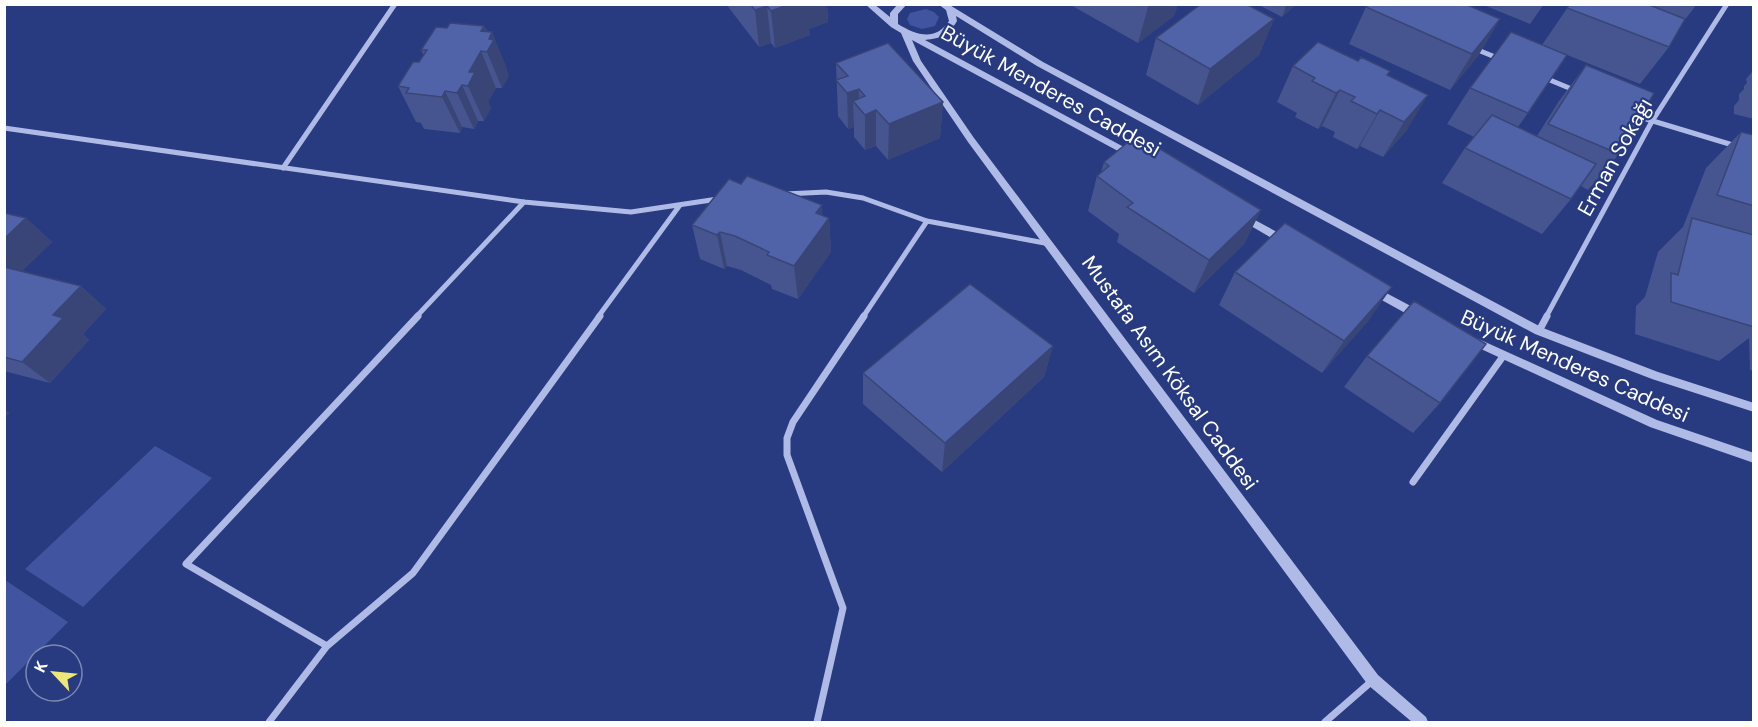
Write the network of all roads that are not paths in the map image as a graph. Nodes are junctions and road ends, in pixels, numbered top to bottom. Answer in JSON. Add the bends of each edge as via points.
{"nodes":[{"id":1,"x":395,"y":4,"type":"edge"},
{"id":2,"x":868,"y":4,"type":"edge"},
{"id":3,"x":903,"y":4,"type":"edge"},
{"id":4,"x":1727,"y":4,"type":"edge"},
{"id":5,"x":946,"y":7,"type":"edge"},
{"id":6,"x":894,"y":25,"type":"junction"},
{"id":7,"x":909,"y":35,"type":"junction"},
{"id":8,"x":1467,"y":45,"type":"edge"},
{"id":9,"x":1510,"y":64,"type":"edge"},
{"id":10,"x":1543,"y":77,"type":"edge"},
{"id":11,"x":1586,"y":95,"type":"edge"},
{"id":12,"x":1629,"y":114,"type":"edge"},
{"id":13,"x":1651,"y":123,"type":"junction"},
{"id":14,"x":5,"y":128,"type":"edge"},
{"id":15,"x":1742,"y":148,"type":"edge"},
{"id":16,"x":1146,"y":164,"type":"edge"},
{"id":17,"x":284,"y":168,"type":"junction"},
{"id":18,"x":773,"y":194,"type":"edge"},
{"id":19,"x":721,"y":199,"type":"edge"},
{"id":20,"x":524,"y":202,"type":"junction"},
{"id":21,"x":680,"y":205,"type":"junction"},
{"id":22,"x":1229,"y":210,"type":"edge"},
{"id":23,"x":927,"y":221,"type":"junction"},
{"id":24,"x":1051,"y":244,"type":"junction"},
{"id":25,"x":1291,"y":244,"type":"edge"},
{"id":26,"x":1364,"y":285,"type":"edge"},
{"id":27,"x":1426,"y":319,"type":"edge"},
{"id":28,"x":1539,"y":331,"type":"junction"},
{"id":29,"x":1465,"y":337,"type":"edge"},
{"id":30,"x":1504,"y":355,"type":"junction"},
{"id":31,"x":1754,"y":408,"type":"edge"},
{"id":32,"x":1754,"y":458,"type":"edge"},
{"id":33,"x":1413,"y":482,"type":"dead end"},
{"id":34,"x":327,"y":646,"type":"junction"},
{"id":35,"x":1373,"y":680,"type":"junction"},
{"id":36,"x":269,"y":723,"type":"edge"},
{"id":37,"x":816,"y":723,"type":"edge"},
{"id":38,"x":1325,"y":723,"type":"edge"},
{"id":39,"x":1421,"y":723,"type":"edge"}],
"edges":[{"from":1,"to":17,"type":"street"},
{"from":2,"to":6,"type":"street"},
{"from":3,"to":6,"type":"street","via":[[894,13]]},
{"from":4,"to":13,"type":"street","name":"Erman Sokağı"},
{"from":5,"to":7,"type":"street","via":[[953,21],[946,32],[931,38]]},
{"from":5,"to":28,"type":"street","name":"Büyük Menderes Caddesi","via":[[1040,64]]},
{"from":6,"to":7,"type":"street","name":"Büyük Menderes Caddesi"},
{"from":7,"to":16,"type":"street","name":"Büyük Menderes Caddesi"},
{"from":7,"to":24,"type":"street","name":"Mustafa Asım Köksal Caddesi","via":[[917,61],[971,140]]},
{"from":8,"to":9,"type":"street"},
{"from":10,"to":11,"type":"street"},
{"from":12,"to":13,"type":"street"},
{"from":13,"to":15,"type":"street"},
{"from":13,"to":28,"type":"street","name":"Erman Sokağı"},
{"from":14,"to":17,"type":"street"},
{"from":17,"to":20,"type":"street"},
{"from":18,"to":23,"type":"street","via":[[826,192],[863,198]]},
{"from":19,"to":21,"type":"street"},
{"from":20,"to":21,"type":"street","via":[[631,212]]},
{"from":20,"to":34,"type":"street","via":[[186,564]]},
{"from":21,"to":34,"type":"street","via":[[413,573]]},
{"from":22,"to":25,"type":"street"},
{"from":23,"to":24,"type":"street"},
{"from":23,"to":37,"type":"street","via":[[793,422],[787,438],[787,454],[843,609]]},
{"from":24,"to":35,"type":"street","name":"Mustafa Asım Köksal Caddesi"},
{"from":26,"to":27,"type":"street"},
{"from":28,"to":31,"type":"street","name":"Büyük Menderes Caddesi"},
{"from":29,"to":30,"type":"street","name":"Büyük Menderes Caddesi"},
{"from":30,"to":32,"type":"street","name":"Büyük Menderes Caddesi","via":[[1654,424]]},
{"from":30,"to":33,"type":"street"},
{"from":34,"to":36,"type":"street"},
{"from":35,"to":38,"type":"street"},
{"from":35,"to":39,"type":"street","name":"Mustafa Asım Köksal Caddesi"}]}
